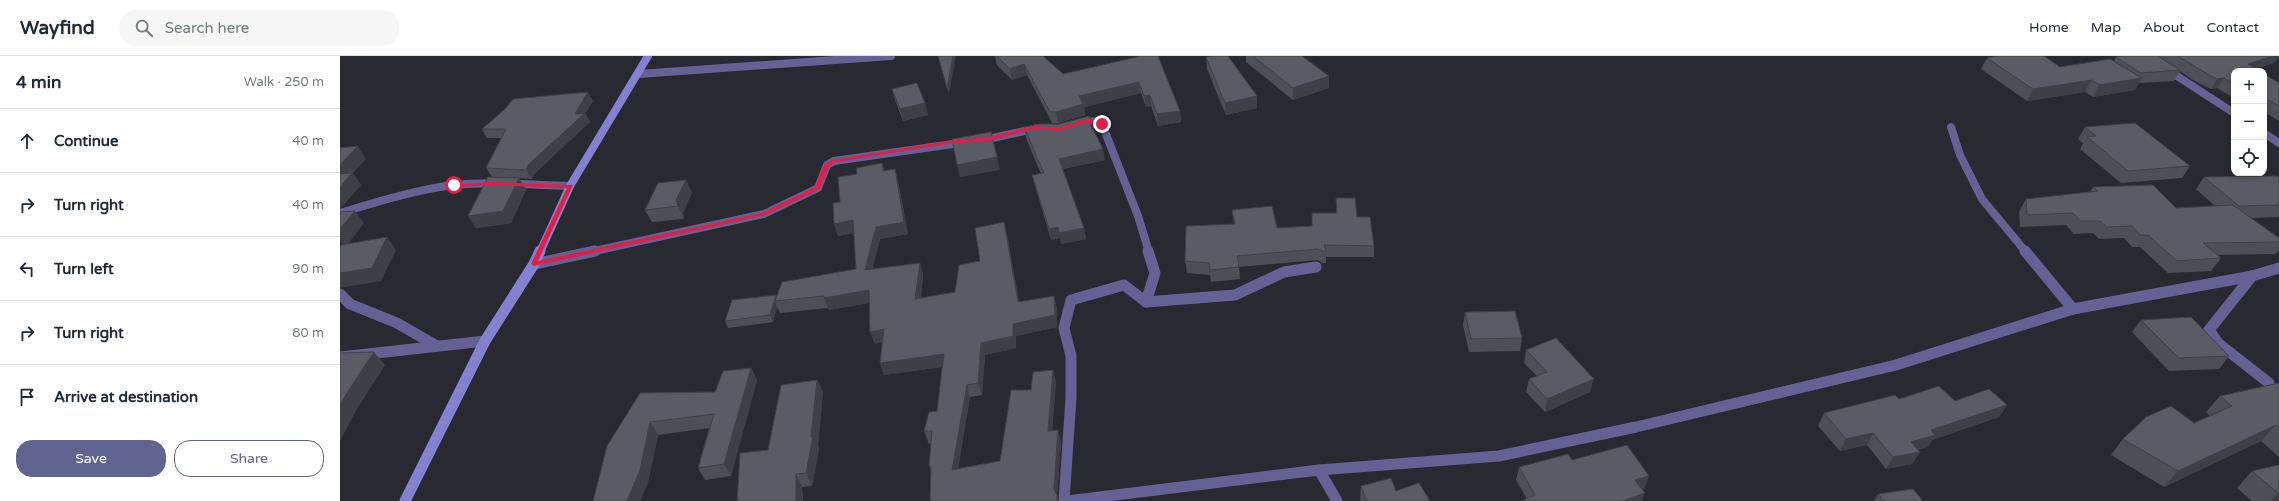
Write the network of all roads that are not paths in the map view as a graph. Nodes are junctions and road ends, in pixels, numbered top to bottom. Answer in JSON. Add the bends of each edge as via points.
{"nodes":[{"id":1,"x":648,"y":56,"type":"edge"},
{"id":2,"x":891,"y":56,"type":"edge"},
{"id":3,"x":2146,"y":56,"type":"edge"},
{"id":4,"x":639,"y":74,"type":"junction"},
{"id":5,"x":2231,"y":111,"type":"edge"},
{"id":6,"x":1071,"y":125,"type":"edge"},
{"id":7,"x":1951,"y":127,"type":"dead end"},
{"id":8,"x":1046,"y":129,"type":"edge"},
{"id":9,"x":2267,"y":135,"type":"edge"},
{"id":10,"x":2279,"y":143,"type":"edge"},
{"id":11,"x":570,"y":186,"type":"junction"},
{"id":12,"x":340,"y":213,"type":"edge"},
{"id":13,"x":534,"y":264,"type":"junction"},
{"id":14,"x":1316,"y":267,"type":"dead end"},
{"id":15,"x":2279,"y":268,"type":"edge"},
{"id":16,"x":2252,"y":276,"type":"junction"},
{"id":17,"x":340,"y":294,"type":"edge"},
{"id":18,"x":1146,"y":302,"type":"junction"},
{"id":19,"x":2073,"y":309,"type":"junction"},
{"id":20,"x":486,"y":341,"type":"junction"},
{"id":21,"x":437,"y":346,"type":"junction"},
{"id":22,"x":340,"y":357,"type":"edge"},
{"id":23,"x":2269,"y":383,"type":"dead end"},
{"id":24,"x":1319,"y":470,"type":"junction"},
{"id":25,"x":405,"y":501,"type":"edge"},
{"id":26,"x":1064,"y":501,"type":"edge"},
{"id":27,"x":1067,"y":501,"type":"edge"},
{"id":28,"x":1338,"y":501,"type":"edge"}],
"edges":[{"from":1,"to":4,"type":"main road"},
{"from":2,"to":4,"type":"street"},
{"from":3,"to":5,"type":"street"},
{"from":4,"to":11,"type":"main road"},
{"from":6,"to":18,"type":"street","via":[[1084,121],[1098,121],[1102,124],[1138,216],[1155,273]]},
{"from":7,"to":19,"type":"street","via":[[1960,155],[1982,199]]},
{"from":8,"to":13,"type":"street","via":[[1034,128],[988,139],[834,161],[827,165],[818,188],[764,214]]},
{"from":9,"to":10,"type":"street"},
{"from":11,"to":12,"type":"street","via":[[490,183],[454,185],[417,191]]},
{"from":11,"to":13,"type":"main road"},
{"from":13,"to":20,"type":"main road"},
{"from":14,"to":18,"type":"street","via":[[1284,272],[1235,294]]},
{"from":15,"to":16,"type":"street"},
{"from":16,"to":19,"type":"street"},
{"from":16,"to":23,"type":"street","via":[[2209,330],[2218,343]]},
{"from":17,"to":21,"type":"street","via":[[350,304],[397,323]]},
{"from":18,"to":26,"type":"street","via":[[1124,285],[1071,300],[1064,328],[1071,356],[1071,398]]},
{"from":19,"to":24,"type":"street","via":[[1896,365],[1636,427],[1500,456]]},
{"from":20,"to":21,"type":"street"},
{"from":20,"to":25,"type":"main road"},
{"from":21,"to":22,"type":"street"},
{"from":24,"to":27,"type":"street"},
{"from":24,"to":28,"type":"street"}]}
